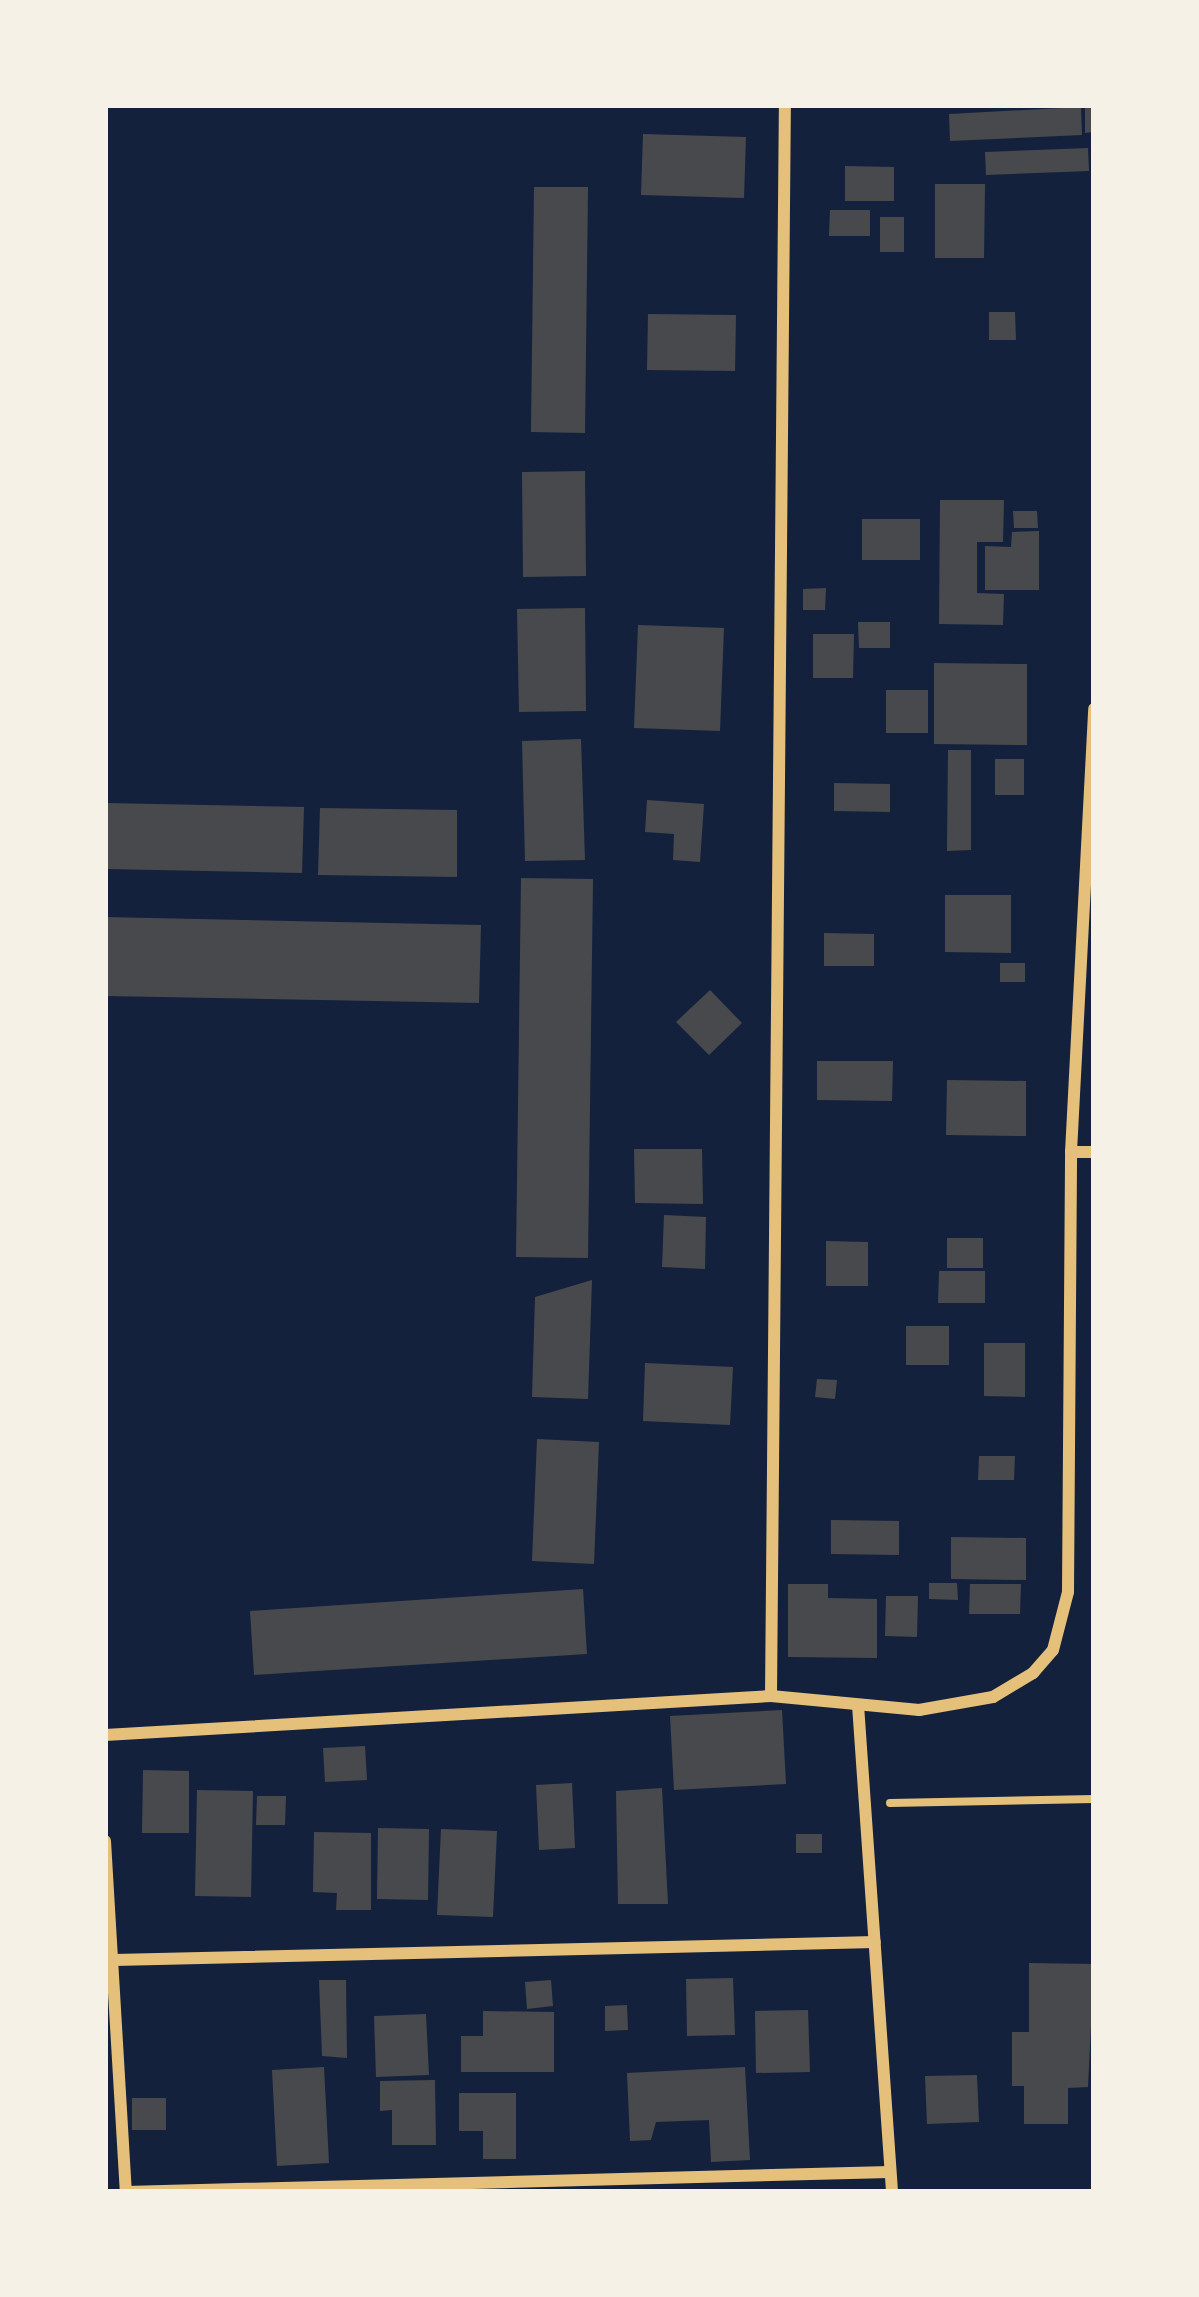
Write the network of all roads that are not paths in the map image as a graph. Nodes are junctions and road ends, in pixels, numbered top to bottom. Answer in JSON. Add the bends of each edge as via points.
{"nodes":[{"id":1,"x":785,"y":105,"type":"edge"},
{"id":2,"x":1094,"y":709,"type":"edge"},
{"id":3,"x":1090,"y":848,"type":"edge"},
{"id":4,"x":1071,"y":1152,"type":"junction"},
{"id":5,"x":1094,"y":1152,"type":"edge"},
{"id":6,"x":771,"y":1696,"type":"junction"},
{"id":7,"x":857,"y":1705,"type":"junction"},
{"id":8,"x":105,"y":1735,"type":"edge"},
{"id":9,"x":105,"y":1840,"type":"edge"},
{"id":10,"x":875,"y":1942,"type":"junction"},
{"id":11,"x":114,"y":1960,"type":"junction"},
{"id":12,"x":890,"y":2173,"type":"junction"},
{"id":13,"x":126,"y":2192,"type":"edge"},
{"id":14,"x":892,"y":2192,"type":"edge"}],
"edges":[{"from":1,"to":6,"type":"street"},
{"from":2,"to":3,"type":"street"},
{"from":3,"to":4,"type":"street"},
{"from":4,"to":5,"type":"street"},
{"from":4,"to":7,"type":"street","via":[[1068,1592],[1053,1650],[1010,1689],[964,1706]]},
{"from":6,"to":7,"type":"street"},
{"from":6,"to":8,"type":"street"},
{"from":7,"to":10,"type":"street"},
{"from":9,"to":11,"type":"street"},
{"from":10,"to":11,"type":"street"},
{"from":10,"to":12,"type":"street"},
{"from":11,"to":13,"type":"street"},
{"from":12,"to":13,"type":"street"},
{"from":12,"to":14,"type":"street"}]}
